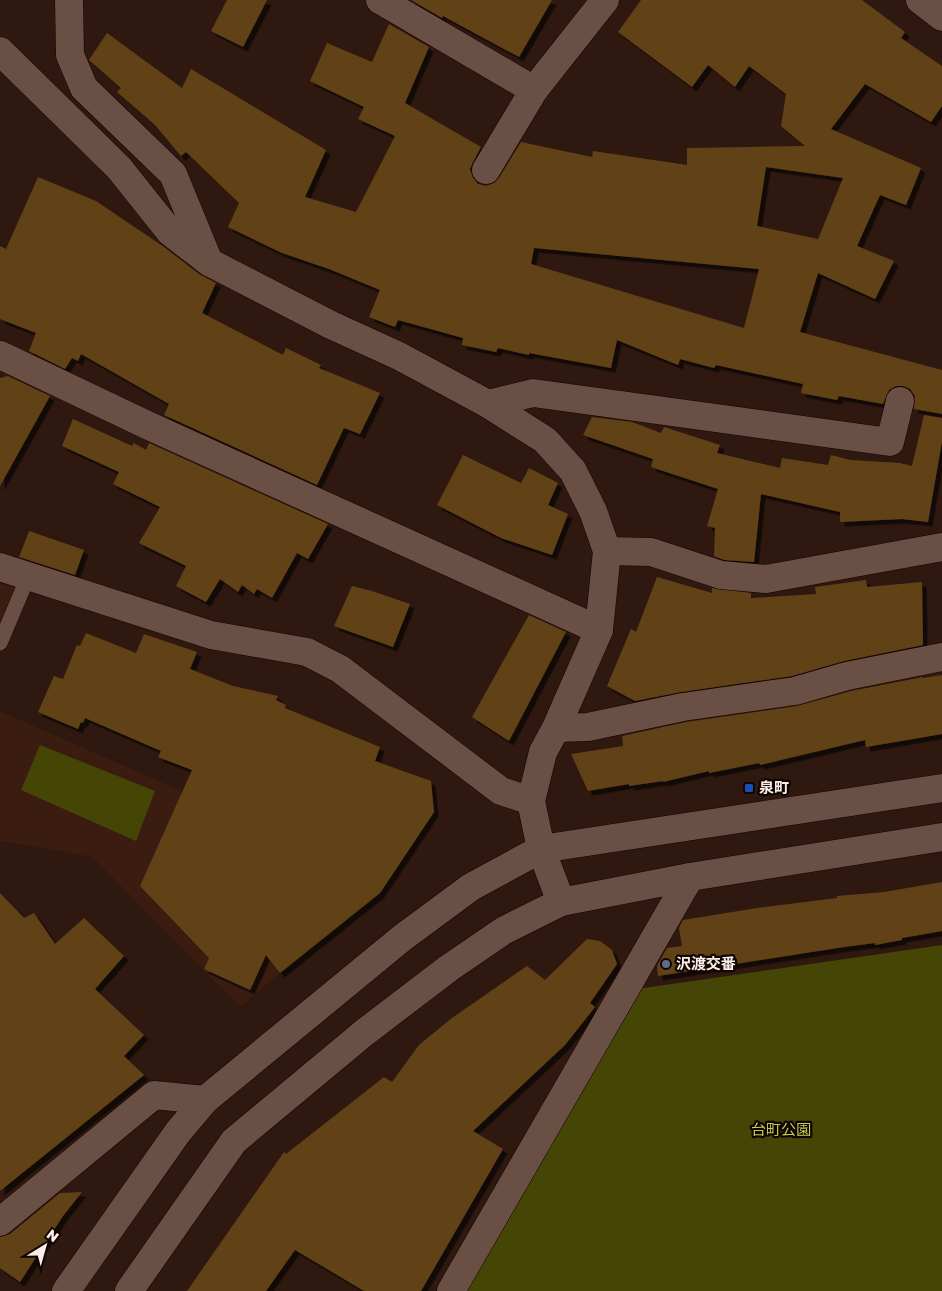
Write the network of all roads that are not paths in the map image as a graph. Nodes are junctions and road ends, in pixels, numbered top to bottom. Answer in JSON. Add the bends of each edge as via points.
{"nodes":[{"id":1,"x":69,"y":0,"type":"edge"},
{"id":2,"x":380,"y":0,"type":"edge"},
{"id":3,"x":605,"y":0,"type":"edge"},
{"id":4,"x":920,"y":0,"type":"edge"},
{"id":5,"x":942,"y":17,"type":"edge"},
{"id":6,"x":0,"y":51,"type":"edge"},
{"id":7,"x":534,"y":90,"type":"junction"},
{"id":8,"x":486,"y":170,"type":"dead end"},
{"id":9,"x":209,"y":262,"type":"junction"},
{"id":10,"x":0,"y":355,"type":"edge"},
{"id":11,"x":900,"y":401,"type":"dead end"},
{"id":12,"x":488,"y":404,"type":"junction"},
{"id":13,"x":942,"y":547,"type":"edge"},
{"id":14,"x":607,"y":551,"type":"junction"},
{"id":15,"x":0,"y":568,"type":"edge"},
{"id":16,"x":28,"y":577,"type":"junction"},
{"id":17,"x":598,"y":630,"type":"junction"},
{"id":18,"x":0,"y":643,"type":"edge"},
{"id":19,"x":942,"y":657,"type":"edge"},
{"id":20,"x":556,"y":728,"type":"junction"},
{"id":21,"x":942,"y":788,"type":"edge"},
{"id":22,"x":531,"y":801,"type":"junction"},
{"id":23,"x":942,"y":837,"type":"edge"},
{"id":24,"x":541,"y":849,"type":"junction"},
{"id":25,"x":690,"y":877,"type":"junction"},
{"id":26,"x":561,"y":902,"type":"junction"},
{"id":27,"x":204,"y":1100,"type":"junction"},
{"id":28,"x":0,"y":1222,"type":"edge"},
{"id":29,"x":66,"y":1291,"type":"edge"},
{"id":30,"x":129,"y":1291,"type":"edge"},
{"id":31,"x":451,"y":1291,"type":"edge"}],
"edges":[{"from":1,"to":9,"type":"street","via":[[70,55],[84,88],[173,174]]},
{"from":2,"to":7,"type":"street"},
{"from":3,"to":7,"type":"street"},
{"from":4,"to":5,"type":"street"},
{"from":6,"to":9,"type":"street","via":[[119,168],[170,232]]},
{"from":7,"to":8,"type":"street"},
{"from":9,"to":12,"type":"street","via":[[331,325],[403,349]]},
{"from":10,"to":17,"type":"street","via":[[146,425]]},
{"from":11,"to":12,"type":"street","via":[[890,442],[533,393]]},
{"from":12,"to":14,"type":"street","via":[[545,440],[573,470],[593,511]]},
{"from":13,"to":14,"type":"street","via":[[766,580],[721,575],[651,552]]},
{"from":14,"to":17,"type":"street"},
{"from":15,"to":16,"type":"street"},
{"from":16,"to":18,"type":"lane"},
{"from":16,"to":22,"type":"street","via":[[210,636],[307,652],[340,669],[501,791]]},
{"from":17,"to":20,"type":"street"},
{"from":19,"to":20,"type":"street","via":[[847,676],[795,692],[683,707],[588,727]]},
{"from":20,"to":22,"type":"street","via":[[543,752]]},
{"from":21,"to":24,"type":"street"},
{"from":22,"to":24,"type":"street"},
{"from":23,"to":25,"type":"street"},
{"from":24,"to":26,"type":"street"},
{"from":24,"to":27,"type":"street","via":[[471,887],[402,938]]},
{"from":25,"to":26,"type":"street"},
{"from":25,"to":31,"type":"street"},
{"from":26,"to":30,"type":"street","via":[[503,931],[449,968],[365,1032],[234,1141]]},
{"from":27,"to":28,"type":"street","via":[[154,1095]]},
{"from":27,"to":29,"type":"street"}]}
